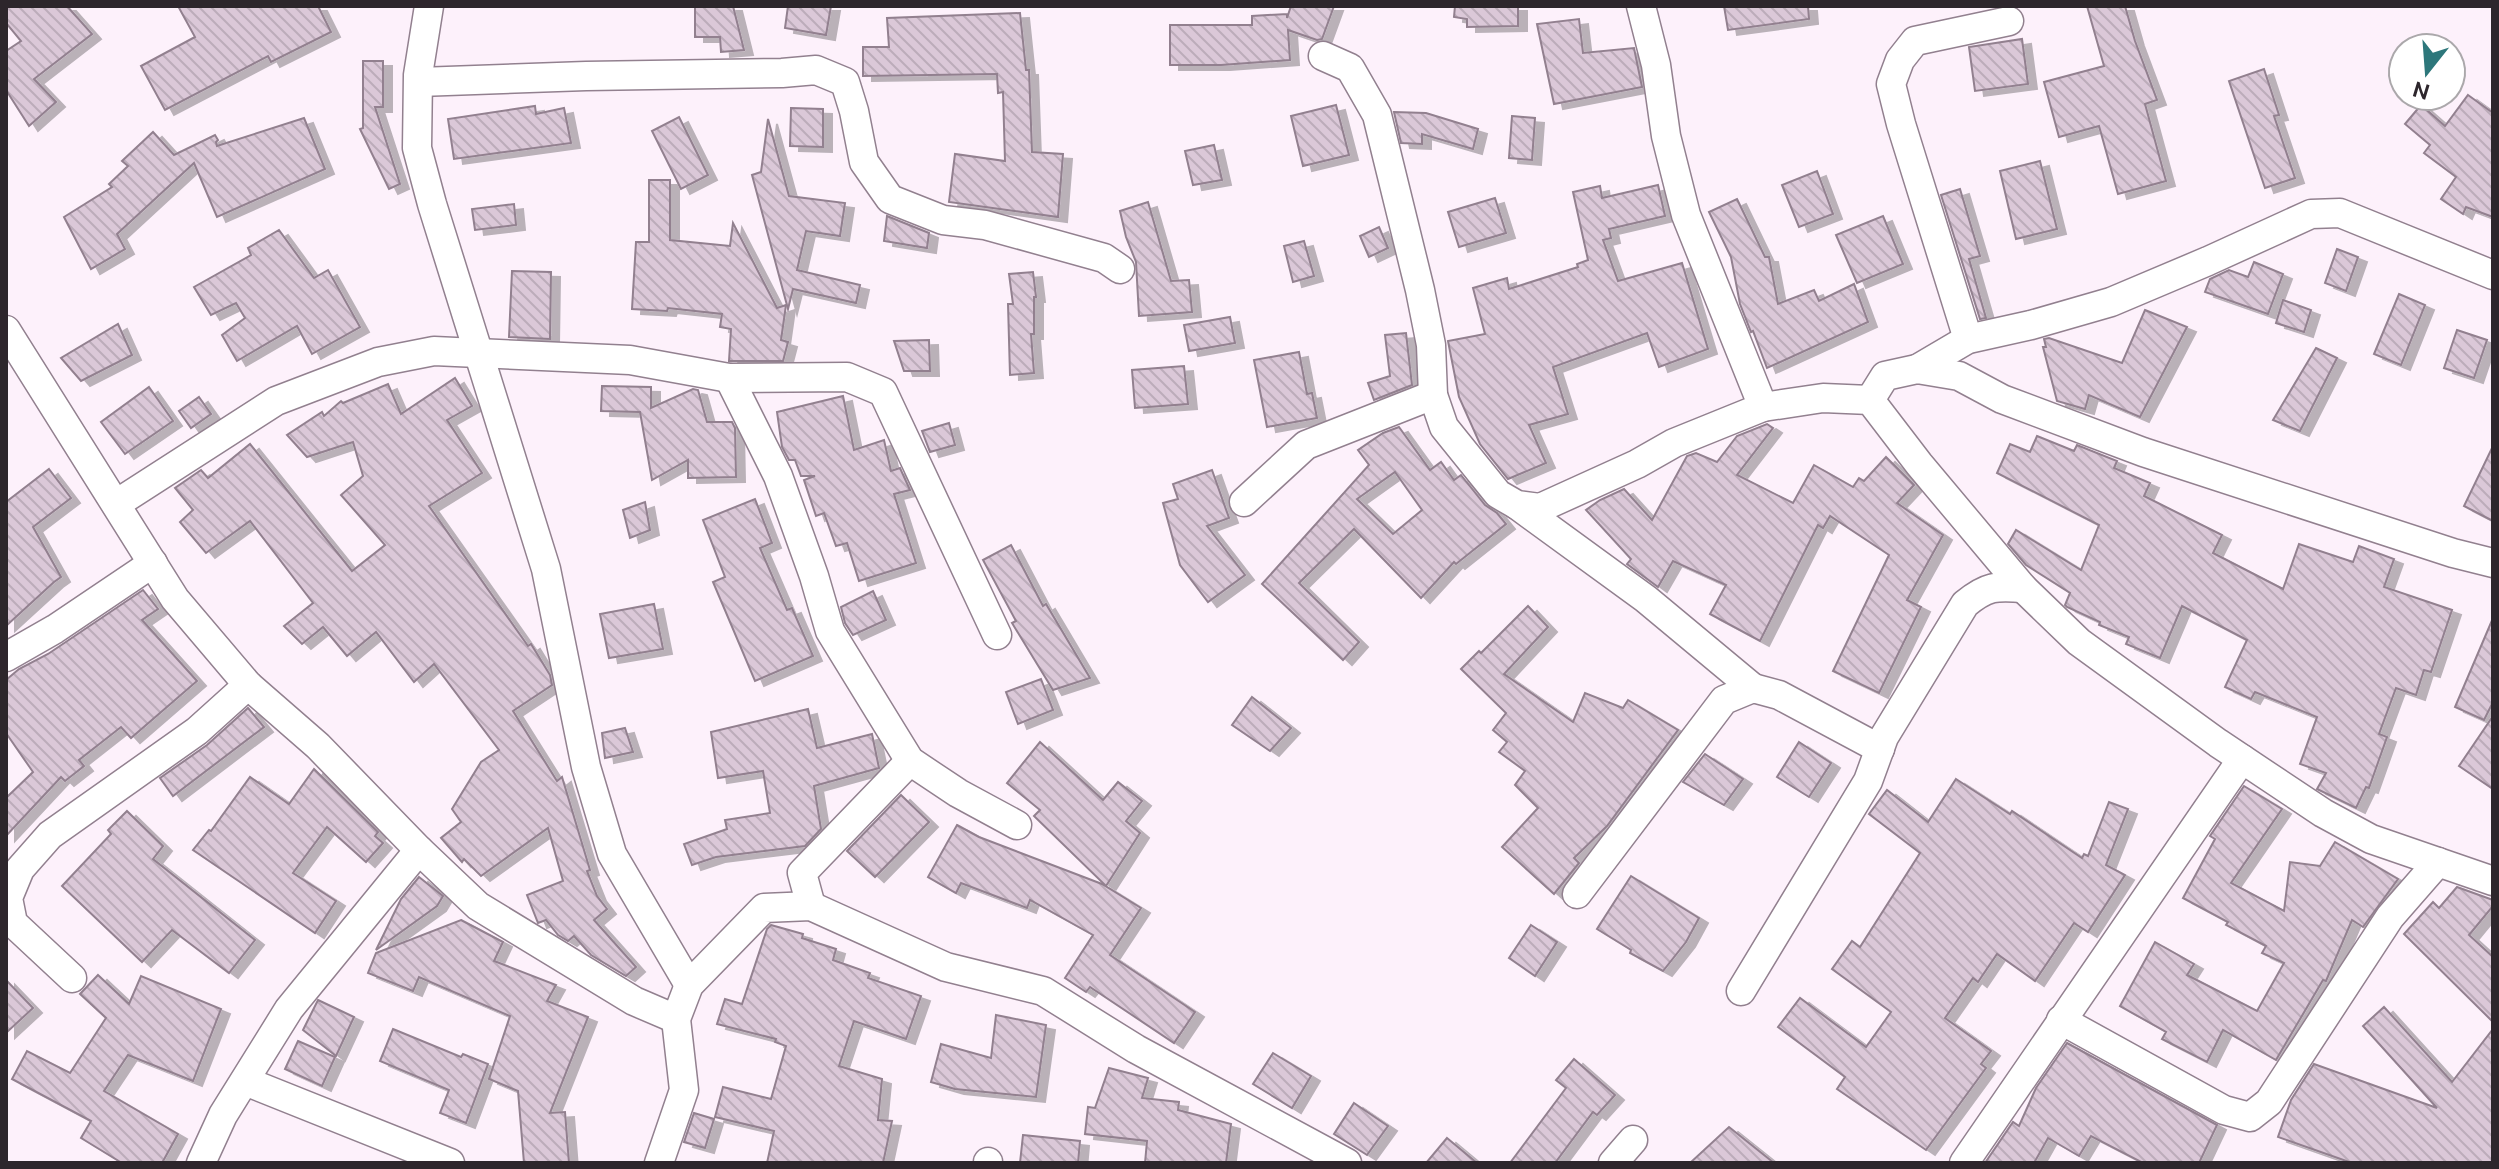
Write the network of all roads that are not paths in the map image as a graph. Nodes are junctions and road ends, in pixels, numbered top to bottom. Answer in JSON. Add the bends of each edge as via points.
{"nodes":[{"id":1,"x":429,"y":6,"type":"edge"},
{"id":2,"x":1641,"y":6,"type":"edge"},
{"id":3,"x":2009,"y":21,"type":"dead end"},
{"id":4,"x":1323,"y":56,"type":"dead end"},
{"id":5,"x":419,"y":82,"type":"junction"},
{"id":6,"x":1120,"y":269,"type":"dead end"},
{"id":7,"x":2493,"y":275,"type":"edge"},
{"id":8,"x":6,"y":330,"type":"edge"},
{"id":9,"x":1968,"y":339,"type":"junction"},
{"id":10,"x":480,"y":352,"type":"junction"},
{"id":11,"x":1917,"y":369,"type":"junction"},
{"id":12,"x":729,"y":378,"type":"junction"},
{"id":13,"x":1433,"y":395,"type":"junction"},
{"id":14,"x":1870,"y":400,"type":"junction"},
{"id":15,"x":1763,"y":407,"type":"junction"},
{"id":16,"x":1244,"y":502,"type":"dead end"},
{"id":17,"x":116,"y":504,"type":"junction"},
{"id":18,"x":1517,"y":505,"type":"junction"},
{"id":19,"x":153,"y":563,"type":"junction"},
{"id":20,"x":2493,"y":563,"type":"edge"},
{"id":21,"x":2023,"y":588,"type":"junction"},
{"id":22,"x":997,"y":635,"type":"dead end"},
{"id":23,"x":6,"y":657,"type":"edge"},
{"id":24,"x":248,"y":685,"type":"junction"},
{"id":25,"x":1753,"y":688,"type":"junction"},
{"id":26,"x":1880,"y":749,"type":"junction"},
{"id":27,"x":2242,"y":759,"type":"junction"},
{"id":28,"x":910,"y":761,"type":"junction"},
{"id":29,"x":1017,"y":825,"type":"dead end"},
{"id":30,"x":419,"y":850,"type":"junction"},
{"id":31,"x":2438,"y":862,"type":"junction"},
{"id":32,"x":2493,"y":881,"type":"edge"},
{"id":33,"x":1577,"y":894,"type":"dead end"},
{"id":34,"x":811,"y":906,"type":"junction"},
{"id":35,"x":72,"y":978,"type":"dead end"},
{"id":36,"x":689,"y":985,"type":"junction"},
{"id":37,"x":1741,"y":991,"type":"dead end"},
{"id":38,"x":676,"y":1019,"type":"junction"},
{"id":39,"x":2061,"y":1020,"type":"junction"},
{"id":40,"x":245,"y":1081,"type":"junction"},
{"id":41,"x":1633,"y":1140,"type":"dead end"},
{"id":42,"x":201,"y":1163,"type":"edge"},
{"id":43,"x":450,"y":1163,"type":"edge"},
{"id":44,"x":659,"y":1163,"type":"edge"},
{"id":45,"x":1347,"y":1163,"type":"edge"},
{"id":46,"x":1613,"y":1163,"type":"edge"},
{"id":47,"x":1964,"y":1163,"type":"edge"}],
"edges":[{"from":1,"to":5,"type":"street"},
{"from":2,"to":15,"type":"street","via":[[1686,215]]},
{"from":3,"to":9,"type":"street","via":[[1915,41],[1891,84]]},
{"from":4,"to":13,"type":"street","via":[[1350,68],[1377,115],[1423,304]]},
{"from":5,"to":6,"type":"street","via":[[816,70],[845,82],[864,162],[890,199],[943,220],[985,225],[1104,258]]},
{"from":5,"to":10,"type":"street","via":[[417,148]]},
{"from":7,"to":9,"type":"street","via":[[2340,213],[2311,214],[2111,302]]},
{"from":8,"to":17,"type":"street"},
{"from":9,"to":11,"type":"street"},
{"from":10,"to":12,"type":"street","via":[[630,360]]},
{"from":10,"to":17,"type":"street","via":[[434,351],[378,362],[276,401]]},
{"from":10,"to":36,"type":"street","via":[[546,569],[586,767],[612,854]]},
{"from":11,"to":14,"type":"street","via":[[1885,376]]},
{"from":11,"to":20,"type":"street","via":[[1959,376],[2002,399],[2143,452]]},
{"from":12,"to":22,"type":"street","via":[[847,377],[883,392]]},
{"from":12,"to":28,"type":"street","via":[[778,476],[830,631]]},
{"from":13,"to":16,"type":"street","via":[[1306,445]]},
{"from":13,"to":18,"type":"street","via":[[1444,427],[1498,494]]},
{"from":14,"to":15,"type":"street","via":[[1823,398]]},
{"from":14,"to":21,"type":"street"},
{"from":15,"to":18,"type":"street","via":[[1540,508]]},
{"from":17,"to":19,"type":"street"},
{"from":18,"to":25,"type":"street","via":[[1646,599]]},
{"from":19,"to":23,"type":"street"},
{"from":19,"to":24,"type":"street","via":[[175,599]]},
{"from":21,"to":26,"type":"street","via":[[1996,586],[1965,604]]},
{"from":21,"to":27,"type":"street","via":[[2079,642]]},
{"from":24,"to":30,"type":"street","via":[[318,746]]},
{"from":24,"to":35,"type":"street","via":[[197,731],[50,835],[20,869],[8,898],[13,923]]},
{"from":25,"to":26,"type":"street","via":[[1779,695]]},
{"from":25,"to":33,"type":"street","via":[[1724,700]]},
{"from":26,"to":37,"type":"street","via":[[1868,781]]},
{"from":27,"to":31,"type":"street","via":[[2371,839]]},
{"from":27,"to":39,"type":"street"},
{"from":28,"to":29,"type":"street"},
{"from":28,"to":34,"type":"street","via":[[802,873]]},
{"from":30,"to":38,"type":"street","via":[[478,906],[634,1001]]},
{"from":30,"to":40,"type":"street","via":[[289,1009]]},
{"from":31,"to":32,"type":"street"},
{"from":31,"to":39,"type":"street","via":[[2390,917],[2269,1102],[2250,1117],[2224,1110]]},
{"from":34,"to":36,"type":"street","via":[[764,908]]},
{"from":34,"to":45,"type":"street","via":[[946,967],[1043,991],[1136,1049]]},
{"from":36,"to":38,"type":"street"},
{"from":38,"to":44,"type":"street","via":[[684,1090]]},
{"from":39,"to":47,"type":"street"},
{"from":40,"to":42,"type":"street"},
{"from":40,"to":43,"type":"street"},
{"from":41,"to":46,"type":"street"}]}
